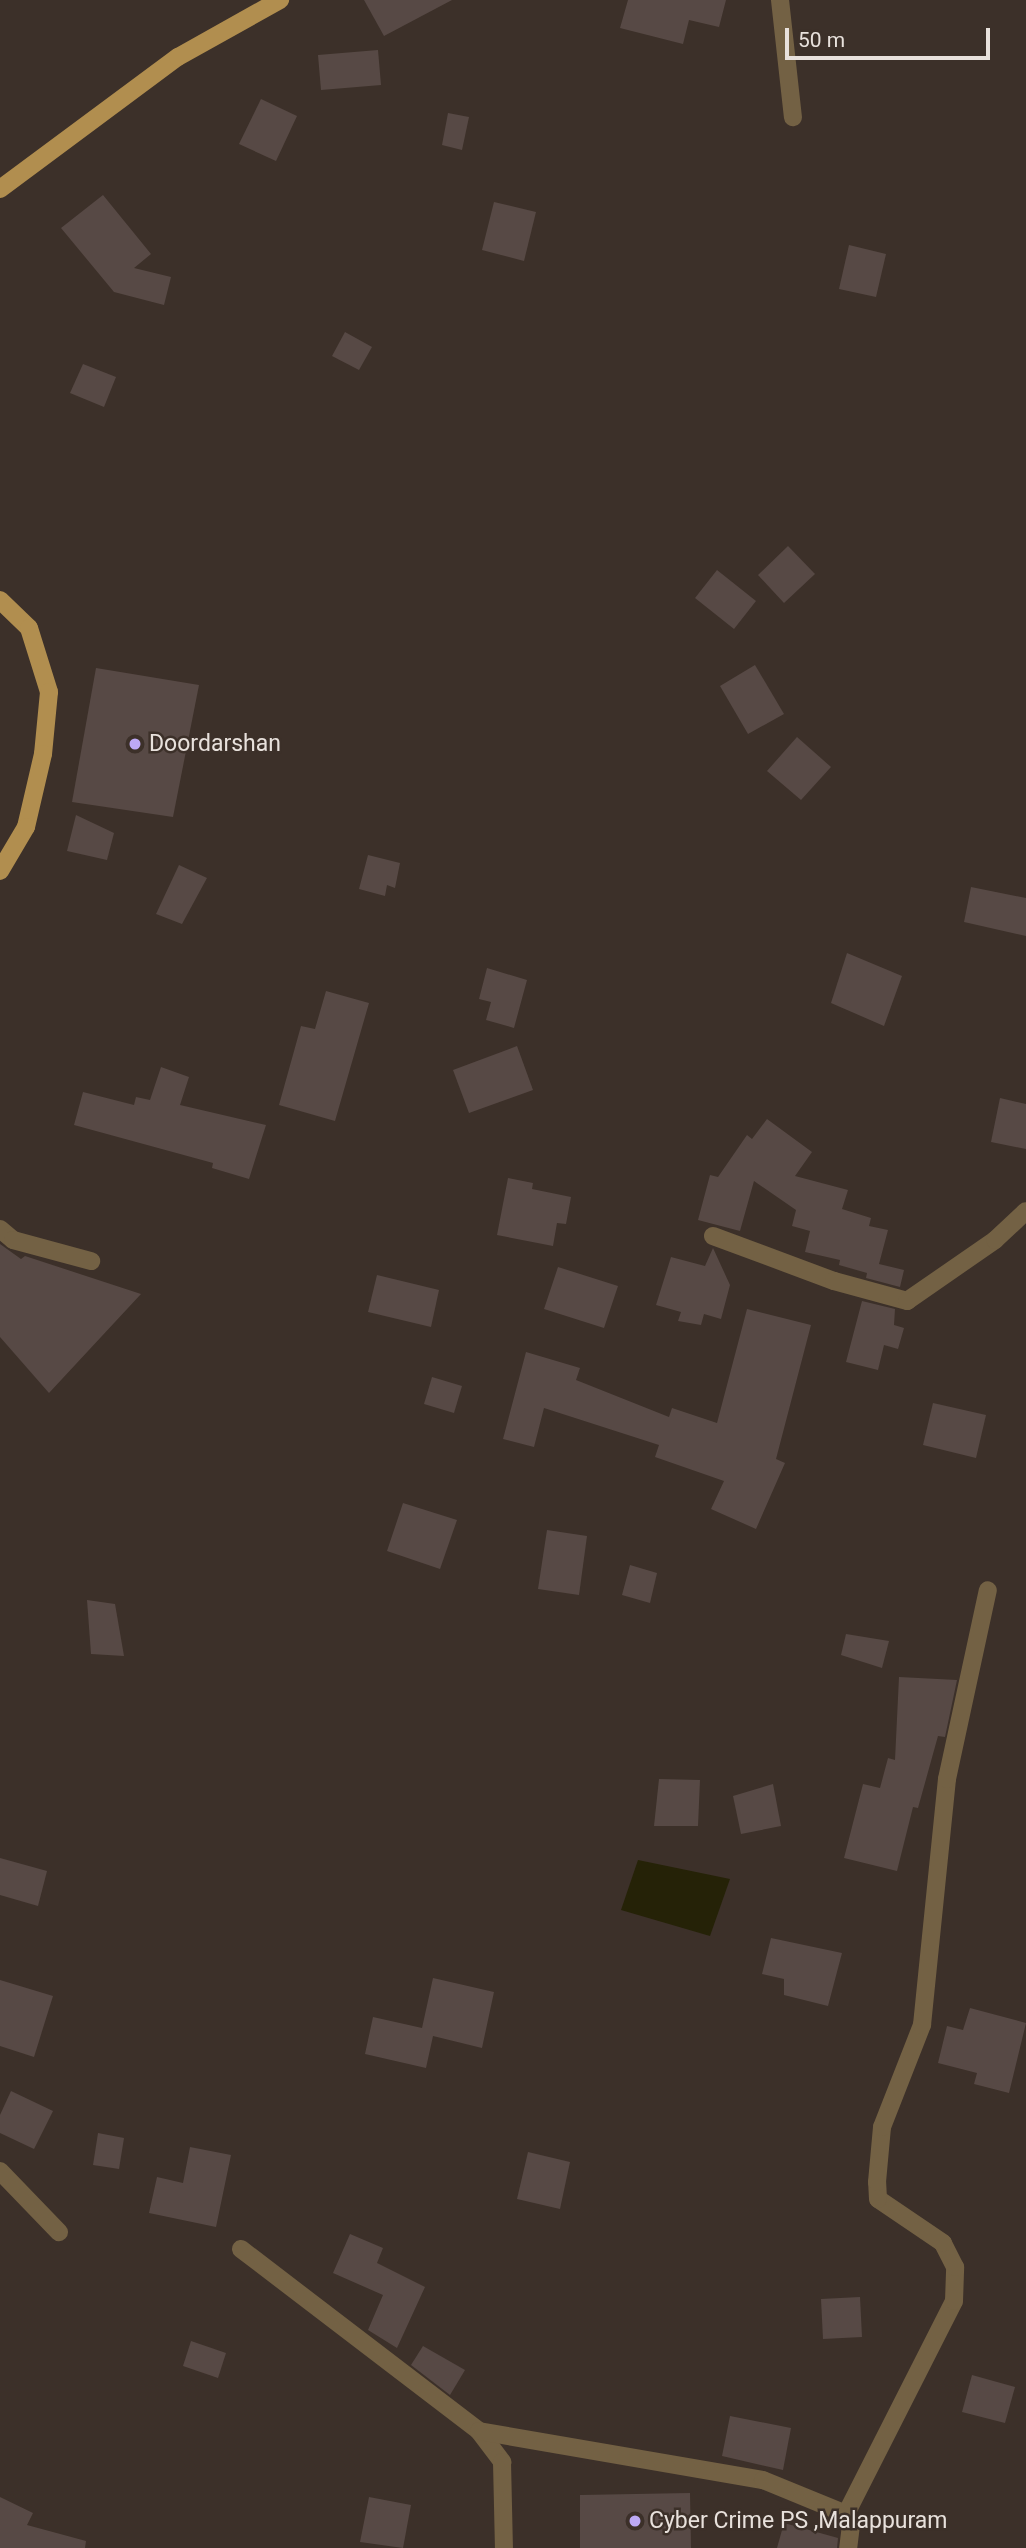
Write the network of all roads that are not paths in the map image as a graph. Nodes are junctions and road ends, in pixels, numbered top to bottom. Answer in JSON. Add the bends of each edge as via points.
{"nodes":[{"id":1,"x":280,"y":0,"type":"edge"},
{"id":2,"x":780,"y":0,"type":"edge"},
{"id":3,"x":793,"y":117,"type":"dead end"},
{"id":4,"x":0,"y":189,"type":"edge"},
{"id":5,"x":0,"y":600,"type":"edge"},
{"id":6,"x":0,"y":871,"type":"edge"},
{"id":7,"x":1026,"y":1211,"type":"edge"},
{"id":8,"x":0,"y":1229,"type":"edge"},
{"id":9,"x":713,"y":1236,"type":"dead end"},
{"id":10,"x":91,"y":1261,"type":"dead end"},
{"id":11,"x":988,"y":1591,"type":"dead end"},
{"id":12,"x":0,"y":2171,"type":"edge"},
{"id":13,"x":59,"y":2232,"type":"dead end"},
{"id":14,"x":241,"y":2249,"type":"dead end"},
{"id":15,"x":479,"y":2431,"type":"junction"},
{"id":16,"x":846,"y":2514,"type":"junction"},
{"id":17,"x":504,"y":2548,"type":"edge"},
{"id":18,"x":848,"y":2548,"type":"edge"}],
"edges":[{"from":1,"to":4,"type":"main road","via":[[178,57]]},
{"from":2,"to":3,"type":"street"},
{"from":5,"to":6,"type":"main road","via":[[29,628],[48,692],[43,754],[26,827]]},
{"from":7,"to":9,"type":"street","via":[[995,1240],[907,1301],[834,1281]]},
{"from":8,"to":10,"type":"street","via":[[13,1240]]},
{"from":11,"to":16,"type":"street","via":[[947,1779],[922,2025],[882,2127],[877,2182],[878,2199],[943,2243],[955,2267],[954,2301]]},
{"from":12,"to":13,"type":"street"},
{"from":14,"to":15,"type":"street"},
{"from":15,"to":16,"type":"street","via":[[763,2480]]},
{"from":15,"to":17,"type":"street","via":[[502,2462]]},
{"from":16,"to":18,"type":"street","via":[[851,2525]]}]}
